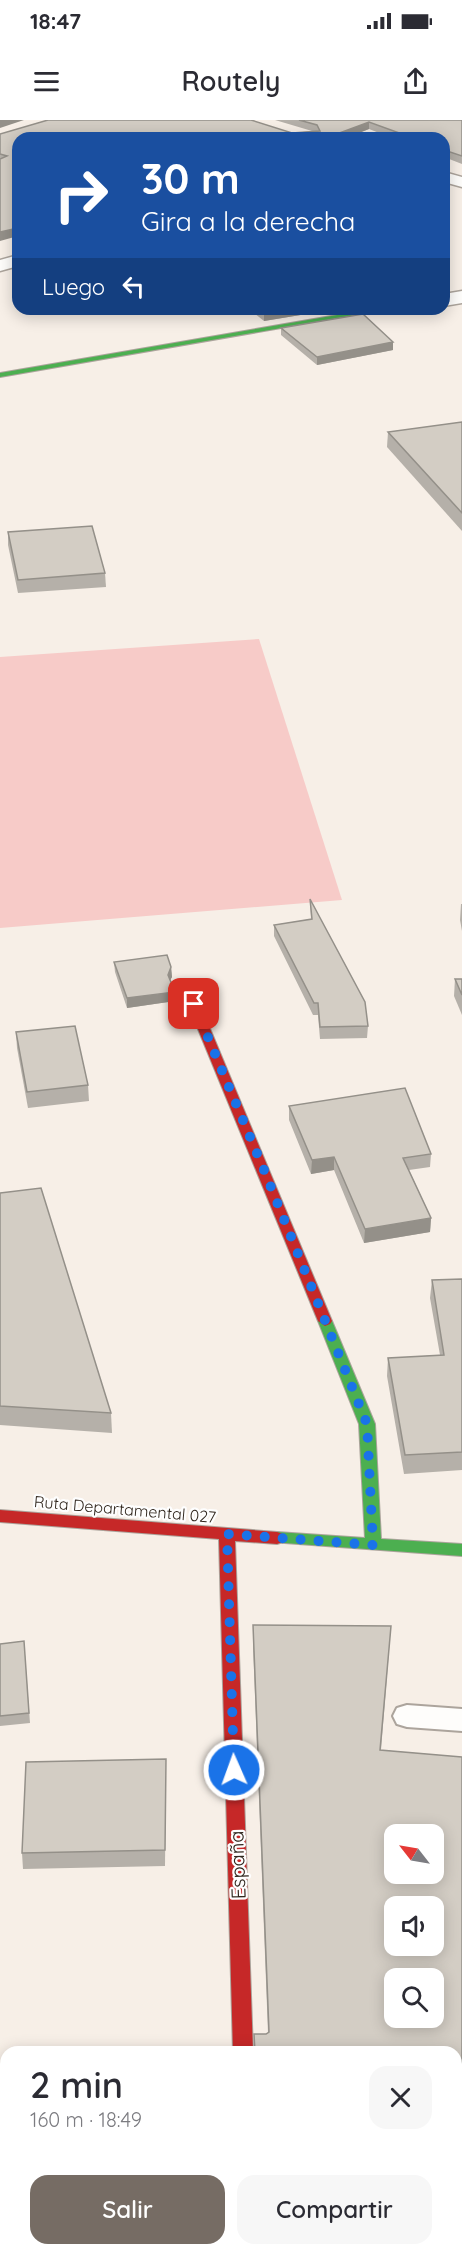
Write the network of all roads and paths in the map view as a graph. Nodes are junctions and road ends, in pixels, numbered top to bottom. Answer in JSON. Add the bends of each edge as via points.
{"nodes":[{"id":1,"x":347,"y":315,"type":"edge"},
{"id":2,"x":0,"y":375,"type":"edge"},
{"id":3,"x":185,"y":983,"type":"dead end"},
{"id":4,"x":0,"y":1516,"type":"edge"},
{"id":5,"x":227,"y":1534,"type":"junction"},
{"id":6,"x":373,"y":1545,"type":"junction"},
{"id":7,"x":462,"y":1550,"type":"edge"},
{"id":8,"x":407,"y":1716,"type":"dead end"},
{"id":9,"x":462,"y":1720,"type":"edge"},
{"id":10,"x":243,"y":2046,"type":"edge"}],
"edges":[{"from":1,"to":2,"type":"street"},
{"from":3,"to":6,"type":"street","via":[[367,1424]]},
{"from":4,"to":5,"type":"street","name":"Ruta Departamental 027"},
{"from":5,"to":6,"type":"street","name":"Ruta Departamental 027"},
{"from":5,"to":10,"type":"street","name":"España"},
{"from":6,"to":7,"type":"street","name":"Ruta Departamental 027"},
{"from":8,"to":9,"type":"lane"}]}
